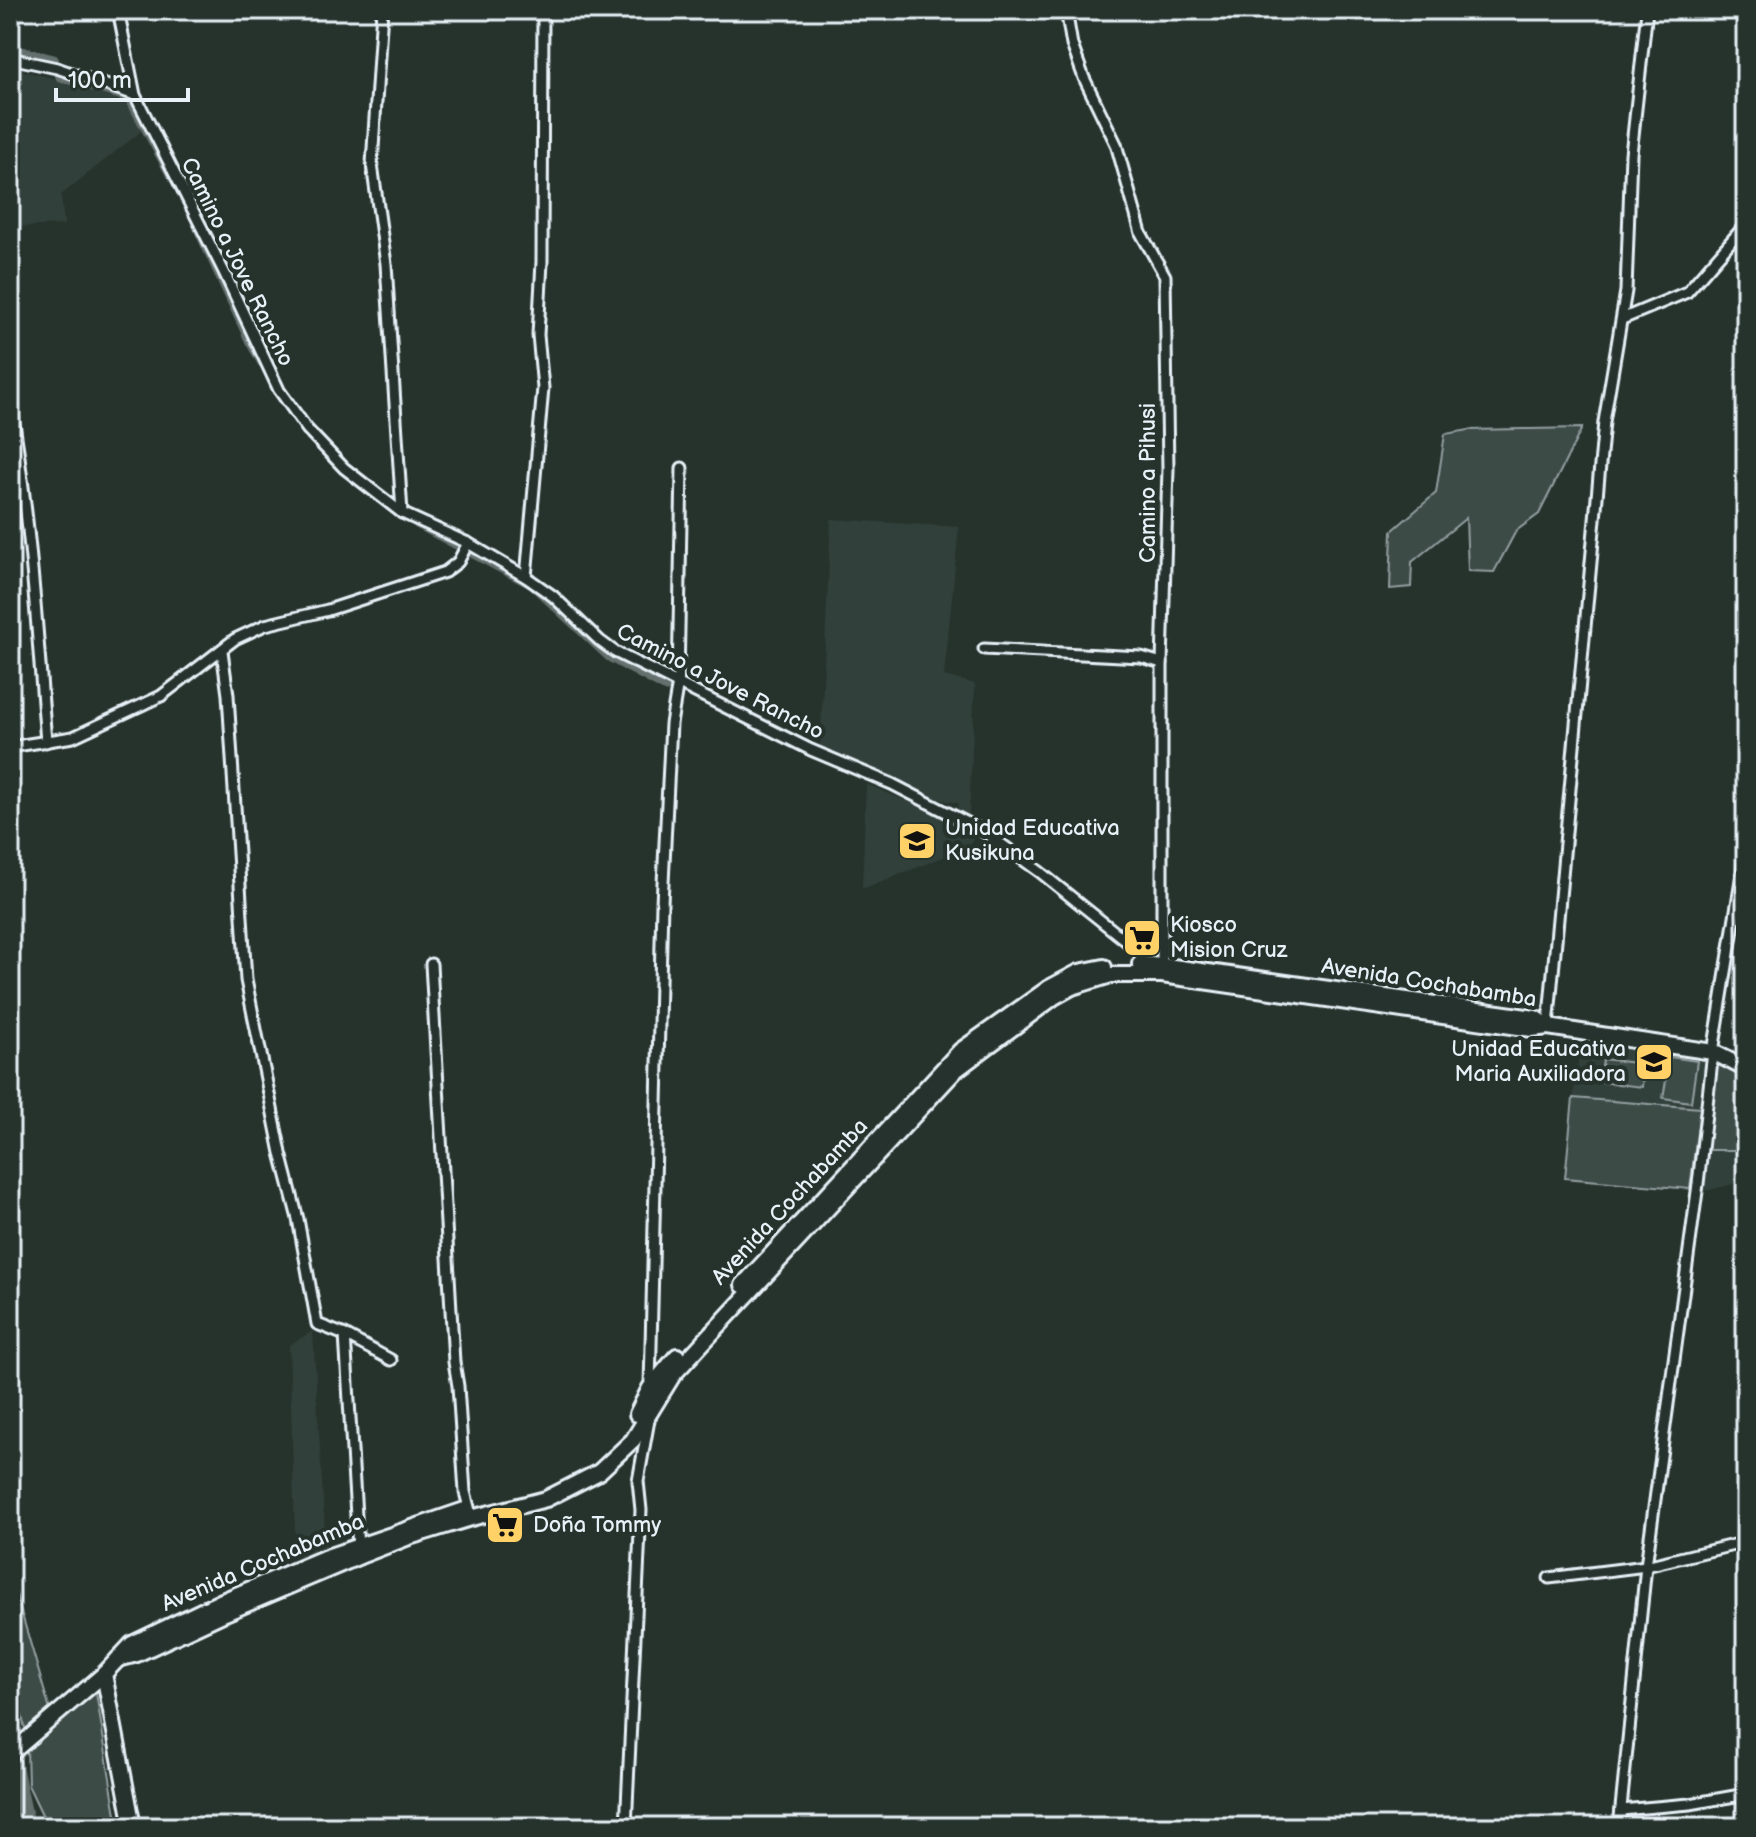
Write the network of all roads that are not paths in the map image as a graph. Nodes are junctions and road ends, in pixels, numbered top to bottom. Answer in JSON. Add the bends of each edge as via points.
{"nodes":[{"id":1,"x":118,"y":10,"type":"edge"},
{"id":2,"x":382,"y":10,"type":"edge"},
{"id":3,"x":543,"y":10,"type":"edge"},
{"id":4,"x":1066,"y":10,"type":"edge"},
{"id":5,"x":1647,"y":10,"type":"edge"},
{"id":6,"x":10,"y":58,"type":"edge"},
{"id":7,"x":135,"y":95,"type":"junction"},
{"id":8,"x":1746,"y":224,"type":"edge"},
{"id":9,"x":1622,"y":319,"type":"junction"},
{"id":10,"x":10,"y":400,"type":"edge"},
{"id":11,"x":682,"y":468,"type":"dead end"},
{"id":12,"x":402,"y":513,"type":"junction"},
{"id":13,"x":468,"y":543,"type":"junction"},
{"id":14,"x":526,"y":577,"type":"junction"},
{"id":15,"x":984,"y":649,"type":"dead end"},
{"id":16,"x":222,"y":651,"type":"junction"},
{"id":17,"x":1162,"y":663,"type":"junction"},
{"id":18,"x":678,"y":682,"type":"junction"},
{"id":19,"x":46,"y":742,"type":"junction"},
{"id":20,"x":10,"y":747,"type":"edge"},
{"id":21,"x":1746,"y":849,"type":"edge"},
{"id":22,"x":431,"y":964,"type":"dead end"},
{"id":23,"x":1142,"y":969,"type":"junction"},
{"id":24,"x":1162,"y":970,"type":"junction"},
{"id":25,"x":1548,"y":1027,"type":"junction"},
{"id":26,"x":1713,"y":1052,"type":"junction"},
{"id":27,"x":1746,"y":1069,"type":"edge"},
{"id":28,"x":345,"y":1335,"type":"junction"},
{"id":29,"x":391,"y":1360,"type":"dead end"},
{"id":30,"x":650,"y":1388,"type":"junction"},
{"id":31,"x":652,"y":1405,"type":"junction"},
{"id":32,"x":470,"y":1513,"type":"junction"},
{"id":33,"x":1746,"y":1542,"type":"edge"},
{"id":34,"x":358,"y":1551,"type":"junction"},
{"id":35,"x":1646,"y":1566,"type":"junction"},
{"id":36,"x":1549,"y":1578,"type":"dead end"},
{"id":37,"x":104,"y":1674,"type":"junction"},
{"id":38,"x":10,"y":1754,"type":"edge"},
{"id":39,"x":1746,"y":1794,"type":"edge"},
{"id":40,"x":1621,"y":1810,"type":"junction"},
{"id":41,"x":133,"y":1827,"type":"edge"},
{"id":42,"x":626,"y":1827,"type":"edge"},
{"id":43,"x":1619,"y":1827,"type":"edge"}],
"edges":[{"from":1,"to":7,"type":"street","name":"Camino a Jove Rancho"},
{"from":2,"to":12,"type":"street","via":[[372,164],[386,264]]},
{"from":3,"to":14,"type":"street","via":[[538,335],[543,388]]},
{"from":4,"to":17,"type":"street","name":"Camino a Pihusi","via":[[1072,45],[1116,144],[1141,233],[1165,276],[1168,469]]},
{"from":5,"to":9,"type":"street","via":[[1631,154]]},
{"from":6,"to":7,"type":"street"},
{"from":7,"to":12,"type":"street","name":"Camino a Jove Rancho","via":[[279,390],[344,468]]},
{"from":8,"to":9,"type":"street","via":[[1687,292]]},
{"from":9,"to":25,"type":"street","via":[[1604,422]]},
{"from":10,"to":19,"type":"street","via":[[33,579]]},
{"from":11,"to":18,"type":"street"},
{"from":12,"to":13,"type":"street","name":"Camino a Jove Rancho"},
{"from":13,"to":14,"type":"street","name":"Camino a Jove Rancho"},
{"from":13,"to":16,"type":"street","via":[[445,572],[265,625]]},
{"from":14,"to":18,"type":"street","name":"Camino a Jove Rancho","via":[[615,652]]},
{"from":15,"to":17,"type":"street","via":[[1141,657]]},
{"from":16,"to":19,"type":"street","via":[[161,696],[73,737]]},
{"from":16,"to":28,"type":"street","via":[[246,980],[317,1324]]},
{"from":17,"to":24,"type":"street","name":"Camino a Pihusi"},
{"from":18,"to":23,"type":"street","name":"Camino a Jove Rancho","via":[[983,831],[1140,952]]},
{"from":18,"to":30,"type":"street","via":[[662,903]]},
{"from":19,"to":20,"type":"street"},
{"from":21,"to":26,"type":"street"},
{"from":22,"to":32,"type":"street","via":[[454,1362]]},
{"from":23,"to":24,"type":"main road","name":"Avenida Cochabamba"},
{"from":23,"to":30,"type":"main road","name":"Avenida Cochabamba","via":[[1096,968],[1071,976],[960,1051]]},
{"from":23,"to":31,"type":"main road","name":"Avenida Cochabamba","via":[[1072,987],[963,1064],[673,1375]]},
{"from":24,"to":25,"type":"main road","name":"Avenida Cochabamba","via":[[1452,1012],[1535,1018]]},
{"from":25,"to":26,"type":"main road","name":"Avenida Cochabamba"},
{"from":26,"to":27,"type":"main road","name":"Avenida Cochabamba"},
{"from":26,"to":35,"type":"street"},
{"from":28,"to":29,"type":"street"},
{"from":28,"to":34,"type":"street"},
{"from":30,"to":31,"type":"street"},
{"from":30,"to":32,"type":"main road","name":"Avenida Cochabamba","via":[[627,1434],[594,1465],[541,1491]]},
{"from":31,"to":32,"type":"main road","name":"Avenida Cochabamba","via":[[633,1440],[599,1472],[546,1499]]},
{"from":31,"to":42,"type":"street","via":[[638,1481],[641,1510]]},
{"from":32,"to":34,"type":"main road","name":"Avenida Cochabamba"},
{"from":33,"to":35,"type":"street"},
{"from":34,"to":37,"type":"main road","name":"Avenida Cochabamba","via":[[118,1659]]},
{"from":35,"to":36,"type":"street"},
{"from":35,"to":40,"type":"street"},
{"from":37,"to":38,"type":"main road","name":"Avenida Cochabamba"},
{"from":37,"to":41,"type":"main road"},
{"from":39,"to":40,"type":"street"},
{"from":40,"to":43,"type":"street"}]}
